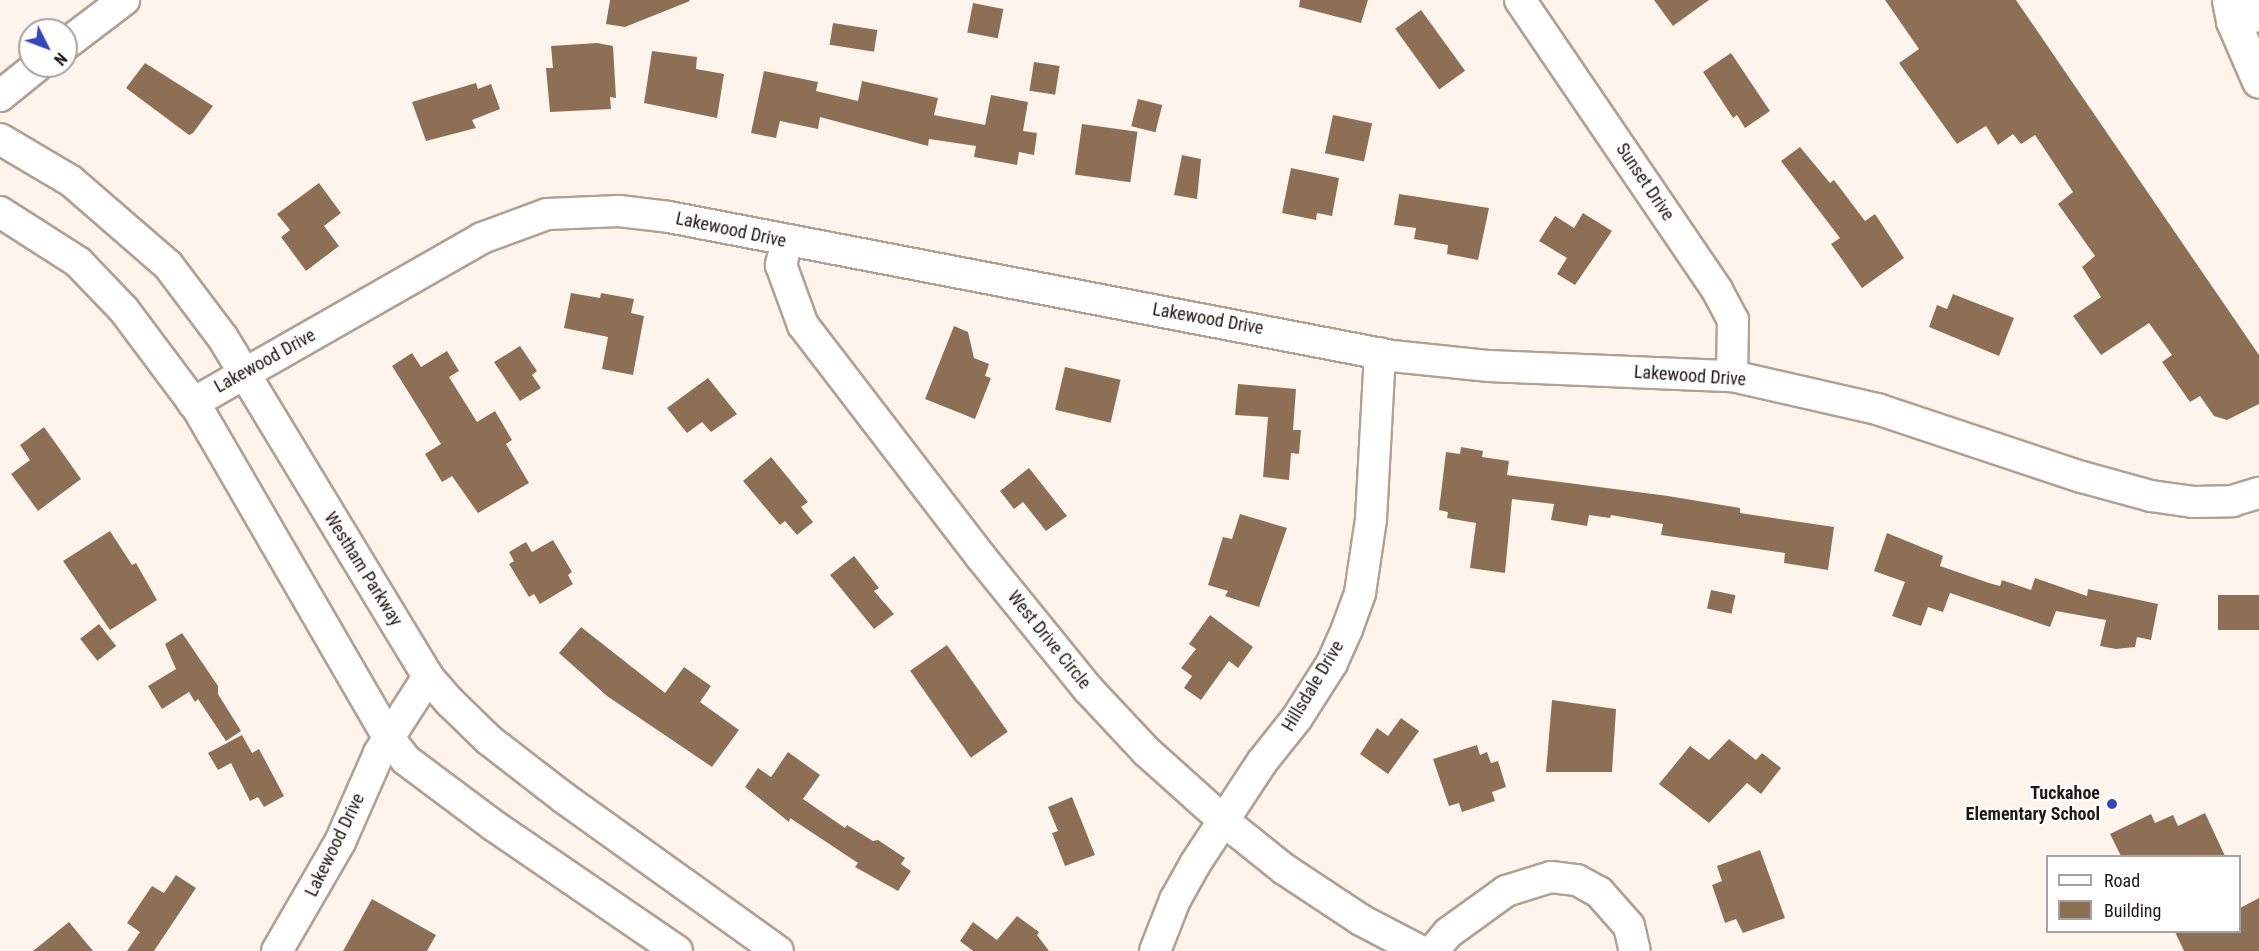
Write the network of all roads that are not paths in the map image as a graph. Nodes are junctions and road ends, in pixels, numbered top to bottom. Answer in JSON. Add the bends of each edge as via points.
{"nodes":[{"id":1,"x":124,"y":0,"type":"edge"},
{"id":2,"x":1520,"y":0,"type":"edge"},
{"id":3,"x":2234,"y":9,"type":"edge"},
{"id":4,"x":78,"y":35,"type":"edge"},
{"id":5,"x":22,"y":78,"type":"edge"},
{"id":6,"x":2259,"y":81,"type":"edge"},
{"id":7,"x":0,"y":96,"type":"edge"},
{"id":8,"x":0,"y":139,"type":"edge"},
{"id":9,"x":0,"y":212,"type":"edge"},
{"id":10,"x":787,"y":242,"type":"junction"},
{"id":11,"x":1380,"y":353,"type":"junction"},
{"id":12,"x":245,"y":374,"type":"junction"},
{"id":13,"x":1732,"y":376,"type":"junction"},
{"id":14,"x":193,"y":403,"type":"junction"},
{"id":15,"x":2259,"y":493,"type":"edge"},
{"id":16,"x":428,"y":677,"type":"junction"},
{"id":17,"x":388,"y":737,"type":"junction"},
{"id":18,"x":1224,"y":821,"type":"junction"},
{"id":19,"x":277,"y":951,"type":"edge"},
{"id":20,"x":677,"y":951,"type":"edge"},
{"id":21,"x":778,"y":951,"type":"edge"},
{"id":22,"x":1155,"y":951,"type":"edge"},
{"id":23,"x":1420,"y":951,"type":"edge"},
{"id":24,"x":1433,"y":951,"type":"edge"},
{"id":25,"x":1635,"y":951,"type":"edge"}],
"edges":[{"from":1,"to":4,"type":"street"},
{"from":2,"to":13,"type":"street","name":"Sunset Drive","via":[[1718,290],[1733,320]]},
{"from":3,"to":6,"type":"main road"},
{"from":5,"to":7,"type":"street"},
{"from":8,"to":12,"type":"street","name":"Westham Parkway","via":[[71,181],[168,265]]},
{"from":9,"to":14,"type":"street","via":[[78,262],[101,283]]},
{"from":10,"to":11,"type":"street","name":"Lakewood Drive"},
{"from":10,"to":12,"type":"street","name":"Lakewood Drive","via":[[669,217],[619,211],[547,214],[482,238]]},
{"from":10,"to":18,"type":"street","name":"West Drive Circle","via":[[781,265],[803,325],[1088,689],[1146,751]]},
{"from":11,"to":13,"type":"street","name":"Lakewood Drive","via":[[1489,366]]},
{"from":11,"to":18,"type":"street","name":"Hillsdale Drive","via":[[1371,519],[1360,593],[1332,663]]},
{"from":12,"to":14,"type":"street","name":"Lakewood Drive"},
{"from":12,"to":16,"type":"street","name":"Westham Parkway"},
{"from":13,"to":15,"type":"street","name":"Lakewood Drive","via":[[1877,409],[2151,496],[2193,502],[2232,501]]},
{"from":14,"to":17,"type":"street"},
{"from":16,"to":17,"type":"street","name":"Lakewood Drive"},
{"from":16,"to":21,"type":"street","name":"Westham Parkway","via":[[489,740]]},
{"from":17,"to":19,"type":"street","name":"Lakewood Drive","via":[[340,842]]},
{"from":17,"to":20,"type":"street","via":[[406,760],[493,825]]},
{"from":18,"to":22,"type":"street","name":"Hillsdale Drive","via":[[1175,900]]},
{"from":18,"to":23,"type":"street","name":"West Drive Circle","via":[[1284,869],[1351,914]]},
{"from":24,"to":25,"type":"street","via":[[1474,911],[1506,891],[1551,877],[1577,880],[1599,892],[1629,926]]}]}
